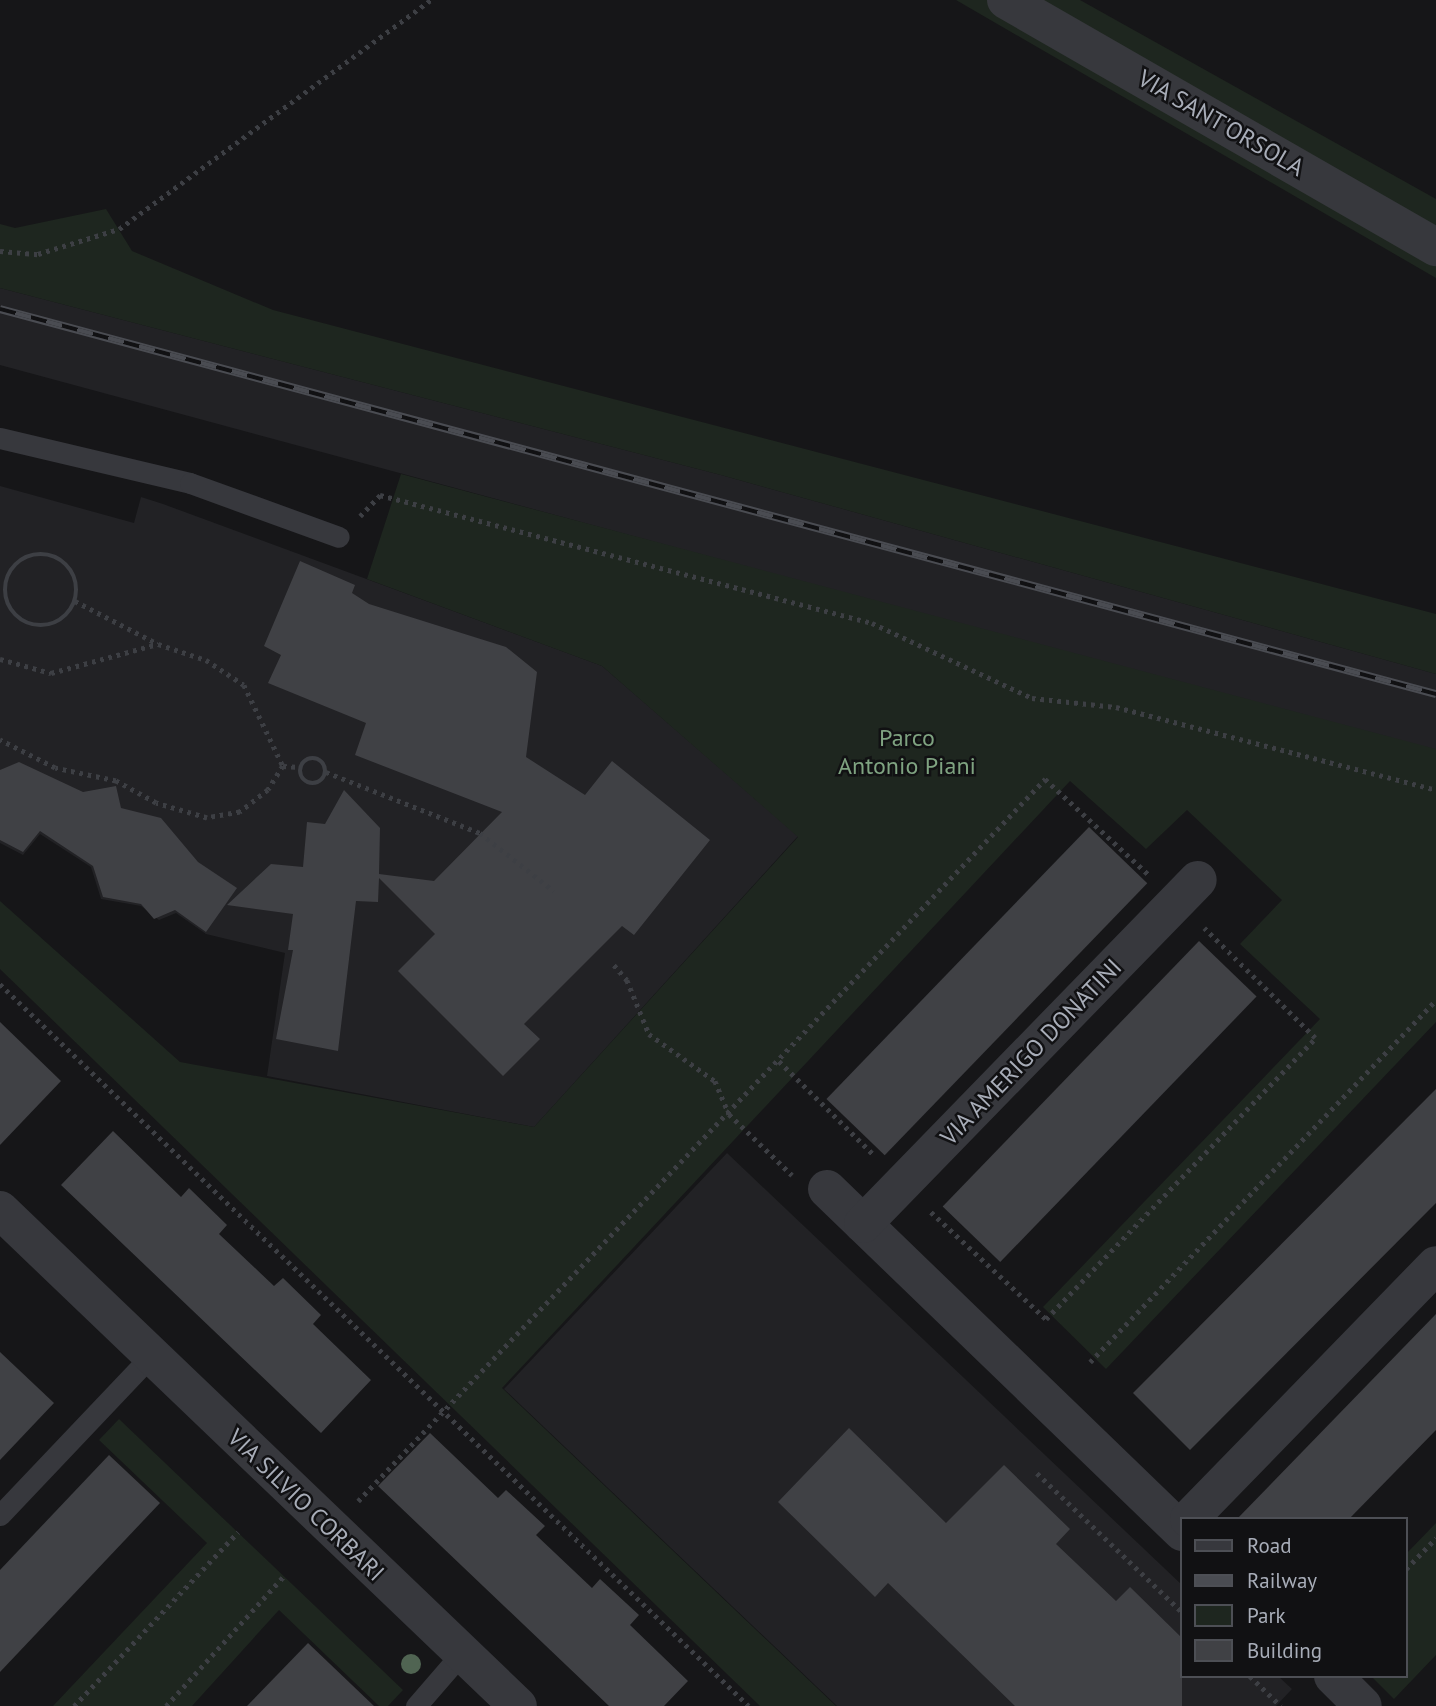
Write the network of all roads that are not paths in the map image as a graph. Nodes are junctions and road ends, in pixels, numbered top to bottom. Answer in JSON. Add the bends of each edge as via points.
{"nodes":[{"id":1,"x":1006,"y":0,"type":"edge"},
{"id":2,"x":1436,"y":247,"type":"edge"},
{"id":3,"x":0,"y":438,"type":"edge"},
{"id":4,"x":339,"y":537,"type":"road end"},
{"id":5,"x":1188,"y":891,"type":"road end"},
{"id":6,"x":811,"y":1184,"type":"road end"},
{"id":7,"x":0,"y":1210,"type":"edge"},
{"id":8,"x":863,"y":1224,"type":"junction"},
{"id":9,"x":1436,"y":1265,"type":"edge"},
{"id":10,"x":151,"y":1356,"type":"junction"},
{"id":11,"x":0,"y":1515,"type":"edge"},
{"id":12,"x":1192,"y":1517,"type":"edge"},
{"id":13,"x":1180,"y":1523,"type":"edge"},
{"id":14,"x":461,"y":1654,"type":"junction"},
{"id":15,"x":1334,"y":1678,"type":"edge"},
{"id":16,"x":416,"y":1706,"type":"edge"},
{"id":17,"x":518,"y":1706,"type":"edge"},
{"id":18,"x":1363,"y":1706,"type":"edge"}],
"edges":[{"from":1,"to":2,"type":"street","name":"VIA SANT'ORSOLA"},
{"from":3,"to":4,"type":"lane","via":[[190,483]]},
{"from":5,"to":8,"type":"street","name":"VIA AMERIGO DONATINI"},
{"from":6,"to":8,"type":"street"},
{"from":7,"to":10,"type":"street","name":"VIA SILVIO CORBARI"},
{"from":8,"to":13,"type":"street"},
{"from":9,"to":12,"type":"street"},
{"from":10,"to":11,"type":"lane"},
{"from":10,"to":14,"type":"street","name":"VIA SILVIO CORBARI"},
{"from":14,"to":16,"type":"lane"},
{"from":14,"to":17,"type":"street","name":"VIA SILVIO CORBARI"},
{"from":15,"to":18,"type":"street"}]}
